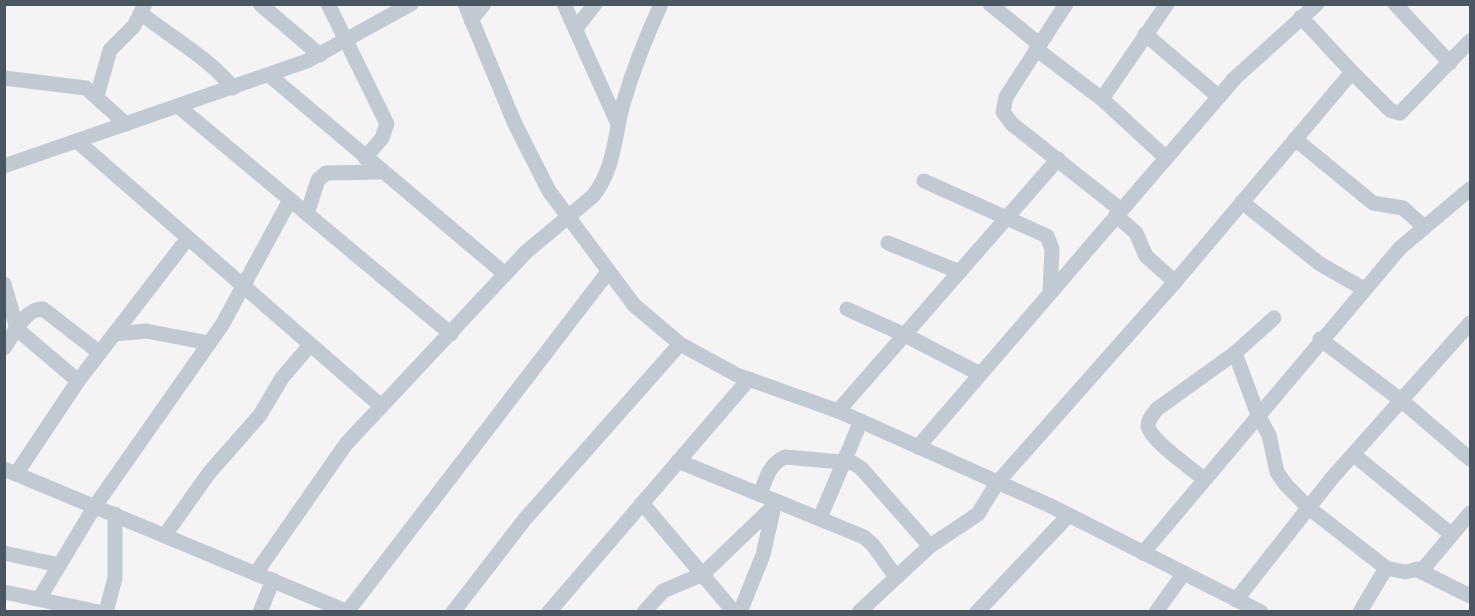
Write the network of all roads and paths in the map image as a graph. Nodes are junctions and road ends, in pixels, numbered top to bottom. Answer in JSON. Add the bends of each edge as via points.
{"nodes":[{"id":1,"x":260,"y":4,"type":"edge"},
{"id":2,"x":328,"y":4,"type":"edge"},
{"id":3,"x":411,"y":4,"type":"edge"},
{"id":4,"x":465,"y":4,"type":"edge"},
{"id":5,"x":484,"y":4,"type":"edge"},
{"id":6,"x":564,"y":4,"type":"edge"},
{"id":7,"x":595,"y":4,"type":"edge"},
{"id":8,"x":662,"y":4,"type":"edge"},
{"id":9,"x":990,"y":4,"type":"edge"},
{"id":10,"x":1065,"y":4,"type":"edge"},
{"id":11,"x":1167,"y":4,"type":"edge"},
{"id":12,"x":1317,"y":4,"type":"edge"},
{"id":13,"x":1395,"y":4,"type":"edge"},
{"id":14,"x":143,"y":9,"type":"edge"},
{"id":15,"x":1301,"y":17,"type":"junction"},
{"id":16,"x":471,"y":20,"type":"junction"},
{"id":17,"x":576,"y":28,"type":"junction"},
{"id":18,"x":1145,"y":34,"type":"junction"},
{"id":19,"x":345,"y":38,"type":"junction"},
{"id":20,"x":1470,"y":41,"type":"edge"},
{"id":21,"x":1038,"y":46,"type":"junction"},
{"id":22,"x":320,"y":55,"type":"junction"},
{"id":23,"x":1450,"y":63,"type":"junction"},
{"id":24,"x":1352,"y":72,"type":"junction"},
{"id":25,"x":269,"y":75,"type":"junction"},
{"id":26,"x":4,"y":78,"type":"edge"},
{"id":27,"x":233,"y":88,"type":"junction"},
{"id":28,"x":97,"y":96,"type":"junction"},
{"id":29,"x":1220,"y":97,"type":"junction"},
{"id":30,"x":1101,"y":99,"type":"junction"},
{"id":31,"x":178,"y":106,"type":"junction"},
{"id":32,"x":126,"y":124,"type":"junction"},
{"id":33,"x":618,"y":124,"type":"junction"},
{"id":34,"x":1295,"y":139,"type":"junction"},
{"id":35,"x":77,"y":141,"type":"junction"},
{"id":36,"x":364,"y":158,"type":"junction"},
{"id":37,"x":1166,"y":158,"type":"junction"},
{"id":38,"x":1058,"y":159,"type":"junction"},
{"id":39,"x":4,"y":166,"type":"edge"},
{"id":40,"x":382,"y":172,"type":"junction"},
{"id":41,"x":924,"y":181,"type":"dead end"},
{"id":42,"x":1470,"y":189,"type":"edge"},
{"id":43,"x":290,"y":200,"type":"junction"},
{"id":44,"x":1242,"y":202,"type":"junction"},
{"id":45,"x":1119,"y":212,"type":"junction"},
{"id":46,"x":307,"y":214,"type":"junction"},
{"id":47,"x":567,"y":216,"type":"junction"},
{"id":48,"x":1008,"y":217,"type":"junction"},
{"id":49,"x":1424,"y":226,"type":"junction"},
{"id":50,"x":188,"y":238,"type":"junction"},
{"id":51,"x":888,"y":243,"type":"dead end"},
{"id":52,"x":608,"y":272,"type":"junction"},
{"id":53,"x":960,"y":272,"type":"junction"},
{"id":54,"x":505,"y":274,"type":"junction"},
{"id":55,"x":1175,"y":282,"type":"junction"},
{"id":56,"x":4,"y":284,"type":"edge"},
{"id":57,"x":244,"y":287,"type":"junction"},
{"id":58,"x":1364,"y":289,"type":"junction"},
{"id":59,"x":1050,"y":292,"type":"junction"},
{"id":60,"x":847,"y":309,"type":"dead end"},
{"id":61,"x":1274,"y":318,"type":"dead end"},
{"id":62,"x":1470,"y":323,"type":"edge"},
{"id":63,"x":17,"y":329,"type":"junction"},
{"id":64,"x":114,"y":334,"type":"junction"},
{"id":65,"x":451,"y":334,"type":"junction"},
{"id":66,"x":905,"y":335,"type":"junction"},
{"id":67,"x":1320,"y":339,"type":"junction"},
{"id":68,"x":209,"y":343,"type":"junction"},
{"id":69,"x":680,"y":344,"type":"junction"},
{"id":70,"x":310,"y":345,"type":"junction"},
{"id":71,"x":4,"y":348,"type":"edge"},
{"id":72,"x":100,"y":353,"type":"junction"},
{"id":73,"x":1235,"y":353,"type":"junction"},
{"id":74,"x":980,"y":374,"type":"junction"},
{"id":75,"x":748,"y":380,"type":"junction"},
{"id":76,"x":78,"y":381,"type":"junction"},
{"id":77,"x":1402,"y":401,"type":"junction"},
{"id":78,"x":381,"y":406,"type":"junction"},
{"id":79,"x":838,"y":411,"type":"junction"},
{"id":80,"x":1258,"y":415,"type":"junction"},
{"id":81,"x":861,"y":421,"type":"junction"},
{"id":82,"x":918,"y":447,"type":"junction"},
{"id":83,"x":1354,"y":455,"type":"junction"},
{"id":84,"x":1470,"y":459,"type":"edge"},
{"id":85,"x":844,"y":460,"type":"junction"},
{"id":86,"x":678,"y":461,"type":"junction"},
{"id":87,"x":10,"y":471,"type":"edge"},
{"id":88,"x":1204,"y":479,"type":"junction"},
{"id":89,"x":997,"y":483,"type":"junction"},
{"id":90,"x":760,"y":494,"type":"junction"},
{"id":91,"x":642,"y":503,"type":"junction"},
{"id":92,"x":776,"y":504,"type":"junction"},
{"id":93,"x":95,"y":506,"type":"junction"},
{"id":94,"x":1309,"y":508,"type":"junction"},
{"id":95,"x":1470,"y":513,"type":"edge"},
{"id":96,"x":115,"y":514,"type":"junction"},
{"id":97,"x":1069,"y":515,"type":"junction"},
{"id":98,"x":820,"y":518,"type":"junction"},
{"id":99,"x":165,"y":535,"type":"junction"},
{"id":100,"x":1452,"y":535,"type":"junction"},
{"id":101,"x":930,"y":546,"type":"junction"},
{"id":102,"x":4,"y":553,"type":"edge"},
{"id":103,"x":1143,"y":553,"type":"junction"},
{"id":104,"x":59,"y":565,"type":"junction"},
{"id":105,"x":1386,"y":568,"type":"junction"},
{"id":106,"x":1416,"y":569,"type":"junction"},
{"id":107,"x":256,"y":573,"type":"junction"},
{"id":108,"x":1184,"y":573,"type":"junction"},
{"id":109,"x":703,"y":574,"type":"junction"},
{"id":110,"x":896,"y":577,"type":"junction"},
{"id":111,"x":273,"y":580,"type":"junction"},
{"id":112,"x":4,"y":592,"type":"edge"},
{"id":113,"x":1470,"y":596,"type":"edge"},
{"id":114,"x":39,"y":599,"type":"junction"},
{"id":115,"x":1236,"y":600,"type":"junction"},
{"id":116,"x":555,"y":610,"type":"edge"},
{"id":117,"x":347,"y":611,"type":"edge"},
{"id":118,"x":978,"y":611,"type":"edge"},
{"id":119,"x":99,"y":612,"type":"edge"},
{"id":120,"x":106,"y":612,"type":"edge"},
{"id":121,"x":260,"y":612,"type":"edge"},
{"id":122,"x":453,"y":612,"type":"edge"},
{"id":123,"x":644,"y":612,"type":"edge"},
{"id":124,"x":734,"y":612,"type":"edge"},
{"id":125,"x":740,"y":612,"type":"edge"},
{"id":126,"x":859,"y":612,"type":"edge"},
{"id":127,"x":1156,"y":612,"type":"edge"},
{"id":128,"x":1261,"y":612,"type":"edge"},
{"id":129,"x":1360,"y":612,"type":"edge"}],
"edges":[{"from":1,"to":22,"type":"street"},
{"from":2,"to":19,"type":"street"},
{"from":3,"to":19,"type":"street"},
{"from":4,"to":16,"type":"street"},
{"from":5,"to":16,"type":"street"},
{"from":6,"to":17,"type":"street"},
{"from":7,"to":17,"type":"street"},
{"from":8,"to":33,"type":"street","via":[[644,42]]},
{"from":9,"to":21,"type":"street"},
{"from":10,"to":21,"type":"street"},
{"from":11,"to":18,"type":"street"},
{"from":12,"to":15,"type":"street"},
{"from":13,"to":23,"type":"street"},
{"from":14,"to":27,"type":"street","via":[[173,39],[208,61]]},
{"from":14,"to":28,"type":"street","via":[[134,26],[110,50]]},
{"from":15,"to":24,"type":"street"},
{"from":15,"to":29,"type":"street"},
{"from":16,"to":47,"type":"street","via":[[515,124],[549,191]]},
{"from":17,"to":33,"type":"street"},
{"from":18,"to":29,"type":"street"},
{"from":18,"to":30,"type":"street"},
{"from":19,"to":22,"type":"street"},
{"from":19,"to":36,"type":"street","via":[[387,124],[382,138]]},
{"from":20,"to":23,"type":"street"},
{"from":21,"to":30,"type":"street"},
{"from":21,"to":38,"type":"street","via":[[1006,97],[1002,112]]},
{"from":22,"to":25,"type":"street"},
{"from":23,"to":24,"type":"street","via":[[1400,113],[1391,111]]},
{"from":24,"to":34,"type":"street"},
{"from":25,"to":27,"type":"street"},
{"from":25,"to":36,"type":"street"},
{"from":26,"to":28,"type":"street","via":[[86,88]]},
{"from":27,"to":31,"type":"street"},
{"from":28,"to":32,"type":"street"},
{"from":29,"to":37,"type":"street"},
{"from":30,"to":37,"type":"street"},
{"from":31,"to":32,"type":"street"},
{"from":31,"to":43,"type":"street"},
{"from":32,"to":35,"type":"street"},
{"from":33,"to":47,"type":"street","via":[[615,149],[602,185]]},
{"from":34,"to":44,"type":"street"},
{"from":34,"to":49,"type":"street","via":[[1373,203],[1402,208]]},
{"from":35,"to":39,"type":"street"},
{"from":35,"to":50,"type":"street"},
{"from":36,"to":40,"type":"street"},
{"from":37,"to":45,"type":"street"},
{"from":38,"to":45,"type":"street"},
{"from":38,"to":48,"type":"street"},
{"from":40,"to":46,"type":"street","via":[[326,173],[318,180]]},
{"from":40,"to":54,"type":"street"},
{"from":41,"to":48,"type":"street"},
{"from":42,"to":49,"type":"street"},
{"from":43,"to":46,"type":"street"},
{"from":43,"to":57,"type":"street"},
{"from":44,"to":55,"type":"street"},
{"from":44,"to":58,"type":"street","via":[[1320,264]]},
{"from":45,"to":55,"type":"street","via":[[1136,233],[1146,256]]},
{"from":45,"to":59,"type":"street"},
{"from":46,"to":65,"type":"street"},
{"from":47,"to":52,"type":"street"},
{"from":47,"to":54,"type":"street"},
{"from":48,"to":53,"type":"street"},
{"from":48,"to":59,"type":"street","via":[[1041,232],[1050,241]]},
{"from":49,"to":58,"type":"street"},
{"from":50,"to":57,"type":"street"},
{"from":50,"to":64,"type":"street"},
{"from":51,"to":53,"type":"street"},
{"from":52,"to":69,"type":"street","via":[[634,305]]},
{"from":52,"to":117,"type":"street"},
{"from":53,"to":66,"type":"street"},
{"from":54,"to":65,"type":"street"},
{"from":55,"to":89,"type":"street"},
{"from":56,"to":63,"type":"street"},
{"from":57,"to":68,"type":"street"},
{"from":57,"to":70,"type":"street"},
{"from":58,"to":67,"type":"street"},
{"from":59,"to":74,"type":"street"},
{"from":60,"to":66,"type":"street"},
{"from":61,"to":73,"type":"street"},
{"from":62,"to":77,"type":"street"},
{"from":63,"to":71,"type":"street"},
{"from":63,"to":72,"type":"street","via":[[34,309],[43,309]]},
{"from":63,"to":76,"type":"street"},
{"from":64,"to":68,"type":"street","via":[[146,331]]},
{"from":64,"to":72,"type":"street"},
{"from":65,"to":78,"type":"street"},
{"from":66,"to":74,"type":"street"},
{"from":66,"to":79,"type":"street"},
{"from":67,"to":77,"type":"street"},
{"from":67,"to":80,"type":"street"},
{"from":68,"to":93,"type":"street"},
{"from":69,"to":75,"type":"street"},
{"from":69,"to":122,"type":"street","via":[[525,519]]},
{"from":70,"to":78,"type":"street"},
{"from":70,"to":99,"type":"street"},
{"from":72,"to":76,"type":"street"},
{"from":73,"to":80,"type":"street"},
{"from":73,"to":88,"type":"street","via":[[1157,409],[1149,420],[1148,427],[1155,438]]},
{"from":74,"to":82,"type":"street"},
{"from":75,"to":79,"type":"street"},
{"from":75,"to":86,"type":"street"},
{"from":76,"to":87,"type":"street"},
{"from":77,"to":83,"type":"street"},
{"from":77,"to":84,"type":"street"},
{"from":78,"to":107,"type":"street","via":[[332,463]]},
{"from":79,"to":81,"type":"street"},
{"from":80,"to":88,"type":"street"},
{"from":80,"to":94,"type":"street","via":[[1269,435],[1277,472]]},
{"from":81,"to":82,"type":"street"},
{"from":81,"to":85,"type":"street"},
{"from":82,"to":89,"type":"street"},
{"from":83,"to":94,"type":"street"},
{"from":83,"to":100,"type":"street"},
{"from":85,"to":90,"type":"street","via":[[785,457],[769,471]]},
{"from":85,"to":98,"type":"street"},
{"from":85,"to":101,"type":"street","via":[[861,468]]},
{"from":86,"to":90,"type":"street"},
{"from":86,"to":91,"type":"street"},
{"from":87,"to":93,"type":"street"},
{"from":88,"to":103,"type":"street"},
{"from":89,"to":97,"type":"street"},
{"from":89,"to":101,"type":"street","via":[[978,514]]},
{"from":90,"to":92,"type":"street"},
{"from":91,"to":109,"type":"street"},
{"from":91,"to":116,"type":"street"},
{"from":92,"to":98,"type":"street"},
{"from":92,"to":109,"type":"street"},
{"from":92,"to":125,"type":"street","via":[[763,555]]},
{"from":93,"to":96,"type":"street"},
{"from":93,"to":104,"type":"street"},
{"from":94,"to":105,"type":"street"},
{"from":94,"to":115,"type":"street"},
{"from":95,"to":100,"type":"street"},
{"from":96,"to":99,"type":"street"},
{"from":96,"to":120,"type":"street","via":[[115,578]]},
{"from":97,"to":103,"type":"street"},
{"from":97,"to":118,"type":"street"},
{"from":98,"to":110,"type":"street","via":[[864,537]]},
{"from":99,"to":107,"type":"street"},
{"from":100,"to":106,"type":"street","via":[[1424,568]]},
{"from":101,"to":110,"type":"street"},
{"from":102,"to":104,"type":"street"},
{"from":103,"to":108,"type":"street"},
{"from":104,"to":114,"type":"street"},
{"from":105,"to":106,"type":"street","via":[[1405,572]]},
{"from":105,"to":129,"type":"street"},
{"from":106,"to":113,"type":"street"},
{"from":107,"to":111,"type":"street"},
{"from":108,"to":115,"type":"street"},
{"from":108,"to":127,"type":"street"},
{"from":109,"to":123,"type":"street","via":[[663,591]]},
{"from":109,"to":124,"type":"street"},
{"from":110,"to":126,"type":"street"},
{"from":111,"to":117,"type":"street"},
{"from":111,"to":121,"type":"street"},
{"from":112,"to":114,"type":"street"},
{"from":114,"to":119,"type":"street"},
{"from":115,"to":128,"type":"street"}]}
